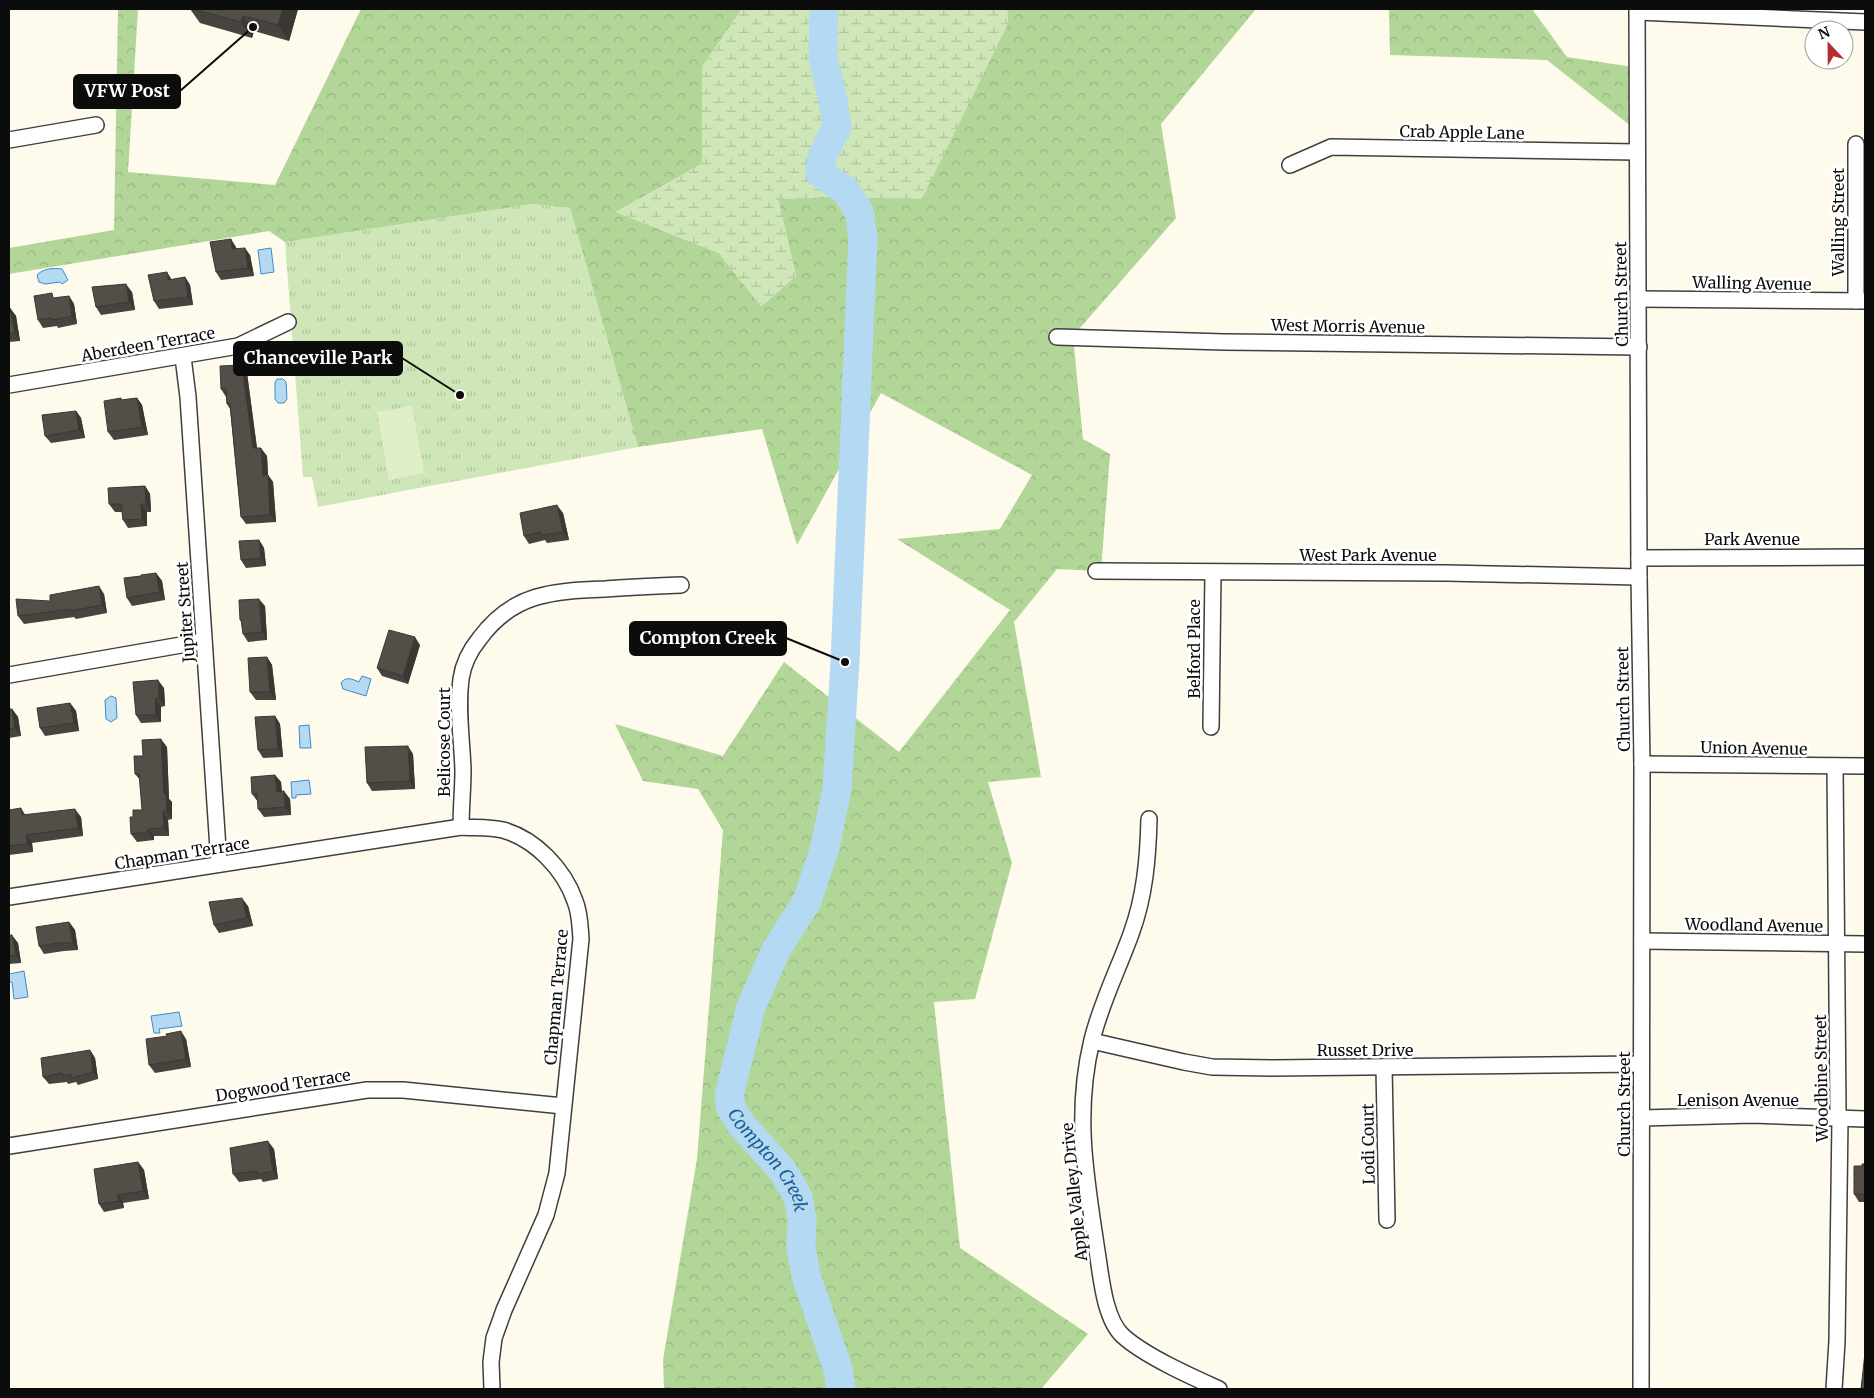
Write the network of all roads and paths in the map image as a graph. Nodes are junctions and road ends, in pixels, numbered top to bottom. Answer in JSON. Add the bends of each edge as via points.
{"nodes":[{"id":1,"x":1638,"y":10,"type":"edge"},
{"id":2,"x":1865,"y":22,"type":"edge"},
{"id":3,"x":96,"y":125,"type":"dead end"},
{"id":4,"x":9,"y":140,"type":"edge"},
{"id":5,"x":1856,"y":144,"type":"dead end"},
{"id":6,"x":1637,"y":152,"type":"junction"},
{"id":7,"x":1290,"y":165,"type":"dead end"},
{"id":8,"x":1639,"y":299,"type":"junction"},
{"id":9,"x":1860,"y":301,"type":"edge"},
{"id":10,"x":288,"y":322,"type":"dead end"},
{"id":11,"x":1057,"y":337,"type":"dead end"},
{"id":12,"x":1639,"y":347,"type":"junction"},
{"id":13,"x":183,"y":357,"type":"junction"},
{"id":14,"x":9,"y":385,"type":"edge"},
{"id":15,"x":1865,"y":557,"type":"edge"},
{"id":16,"x":1639,"y":558,"type":"junction"},
{"id":17,"x":1096,"y":571,"type":"dead end"},
{"id":18,"x":1213,"y":572,"type":"junction"},
{"id":19,"x":1639,"y":577,"type":"junction"},
{"id":20,"x":681,"y":585,"type":"dead end"},
{"id":21,"x":204,"y":641,"type":"junction"},
{"id":22,"x":9,"y":675,"type":"edge"},
{"id":23,"x":1211,"y":727,"type":"dead end"},
{"id":24,"x":1642,"y":764,"type":"junction"},
{"id":25,"x":1835,"y":766,"type":"junction"},
{"id":26,"x":1865,"y":766,"type":"edge"},
{"id":27,"x":1150,"y":819,"type":"dead end"},
{"id":28,"x":460,"y":827,"type":"junction"},
{"id":29,"x":219,"y":864,"type":"junction"},
{"id":30,"x":9,"y":898,"type":"edge"},
{"id":31,"x":1642,"y":941,"type":"junction"},
{"id":32,"x":1838,"y":944,"type":"junction"},
{"id":33,"x":1865,"y":944,"type":"edge"},
{"id":34,"x":1092,"y":1041,"type":"junction"},
{"id":35,"x":1641,"y":1064,"type":"junction"},
{"id":36,"x":1384,"y":1067,"type":"junction"},
{"id":37,"x":564,"y":1106,"type":"junction"},
{"id":38,"x":1642,"y":1118,"type":"junction"},
{"id":39,"x":1840,"y":1119,"type":"junction"},
{"id":40,"x":1865,"y":1119,"type":"edge"},
{"id":41,"x":9,"y":1146,"type":"edge"},
{"id":42,"x":1387,"y":1220,"type":"dead end"},
{"id":43,"x":1202,"y":1386,"type":"edge"},
{"id":44,"x":492,"y":1389,"type":"edge"},
{"id":45,"x":1219,"y":1389,"type":"edge"},
{"id":46,"x":1641,"y":1389,"type":"edge"},
{"id":47,"x":1834,"y":1389,"type":"edge"}],
"edges":[{"from":1,"to":2,"type":"street"},
{"from":1,"to":6,"type":"street","name":"Church Street"},
{"from":3,"to":4,"type":"street"},
{"from":5,"to":9,"type":"street","name":"Walling Street"},
{"from":6,"to":7,"type":"street","name":"Crab Apple Lane","via":[[1331,147]]},
{"from":6,"to":8,"type":"street","name":"Church Street"},
{"from":8,"to":9,"type":"street","name":"Walling Avenue"},
{"from":8,"to":12,"type":"street","name":"Church Street"},
{"from":10,"to":13,"type":"street","name":"Aberdeen Terrace","via":[[238,346]]},
{"from":11,"to":12,"type":"street","name":"West Morris Avenue"},
{"from":12,"to":16,"type":"street","name":"Church Street"},
{"from":13,"to":14,"type":"street","name":"Aberdeen Terrace"},
{"from":13,"to":21,"type":"street","name":"Jupiter Street"},
{"from":15,"to":16,"type":"street","name":"Park Avenue"},
{"from":16,"to":19,"type":"street","name":"Church Street"},
{"from":17,"to":18,"type":"street","name":"West Park Avenue"},
{"from":18,"to":19,"type":"street","name":"West Park Avenue"},
{"from":18,"to":23,"type":"street","name":"Belford Place"},
{"from":19,"to":24,"type":"street","name":"Church Street"},
{"from":20,"to":28,"type":"street","name":"Belicose Court","via":[[544,594],[524,601],[489,625],[474,644],[462,677]]},
{"from":21,"to":22,"type":"street"},
{"from":21,"to":29,"type":"street","name":"Jupiter Street"},
{"from":24,"to":25,"type":"street","name":"Union Avenue"},
{"from":24,"to":31,"type":"street","name":"Church Street"},
{"from":25,"to":26,"type":"street","name":"Union Avenue"},
{"from":25,"to":32,"type":"street","name":"Woodbine Street"},
{"from":27,"to":34,"type":"street","name":"Apple Valley Drive","via":[[1141,903],[1105,995]]},
{"from":28,"to":29,"type":"street","name":"Chapman Terrace"},
{"from":28,"to":37,"type":"street","name":"Chapman Terrace","via":[[502,830],[528,842],[558,870],[575,901],[581,939]]},
{"from":29,"to":30,"type":"street","name":"Chapman Terrace"},
{"from":31,"to":32,"type":"street","name":"Woodland Avenue"},
{"from":31,"to":35,"type":"street","name":"Church Street"},
{"from":32,"to":33,"type":"street","name":"Woodland Avenue"},
{"from":32,"to":39,"type":"street","name":"Woodbine Street"},
{"from":34,"to":36,"type":"street","name":"Russet Drive","via":[[1212,1067]]},
{"from":34,"to":43,"type":"street","name":"Apple Valley Drive","via":[[1083,1091],[1082,1139],[1109,1312],[1123,1336]]},
{"from":35,"to":36,"type":"street","name":"Russet Drive"},
{"from":35,"to":38,"type":"street","name":"Church Street"},
{"from":36,"to":42,"type":"street","name":"Lodi Court"},
{"from":37,"to":41,"type":"street","name":"Dogwood Terrace","via":[[403,1090],[367,1090]]},
{"from":37,"to":44,"type":"street","name":"Chapman Terrace","via":[[557,1173],[550,1201],[494,1338]]},
{"from":38,"to":39,"type":"street","name":"Lenison Avenue","via":[[1752,1115]]},
{"from":38,"to":46,"type":"street","name":"Church Street"},
{"from":39,"to":40,"type":"street","name":"Lenison Avenue"},
{"from":39,"to":47,"type":"street","name":"Woodbine Street","via":[[1838,1341]]},
{"from":43,"to":45,"type":"street","name":"Apple Valley Drive"}]}
